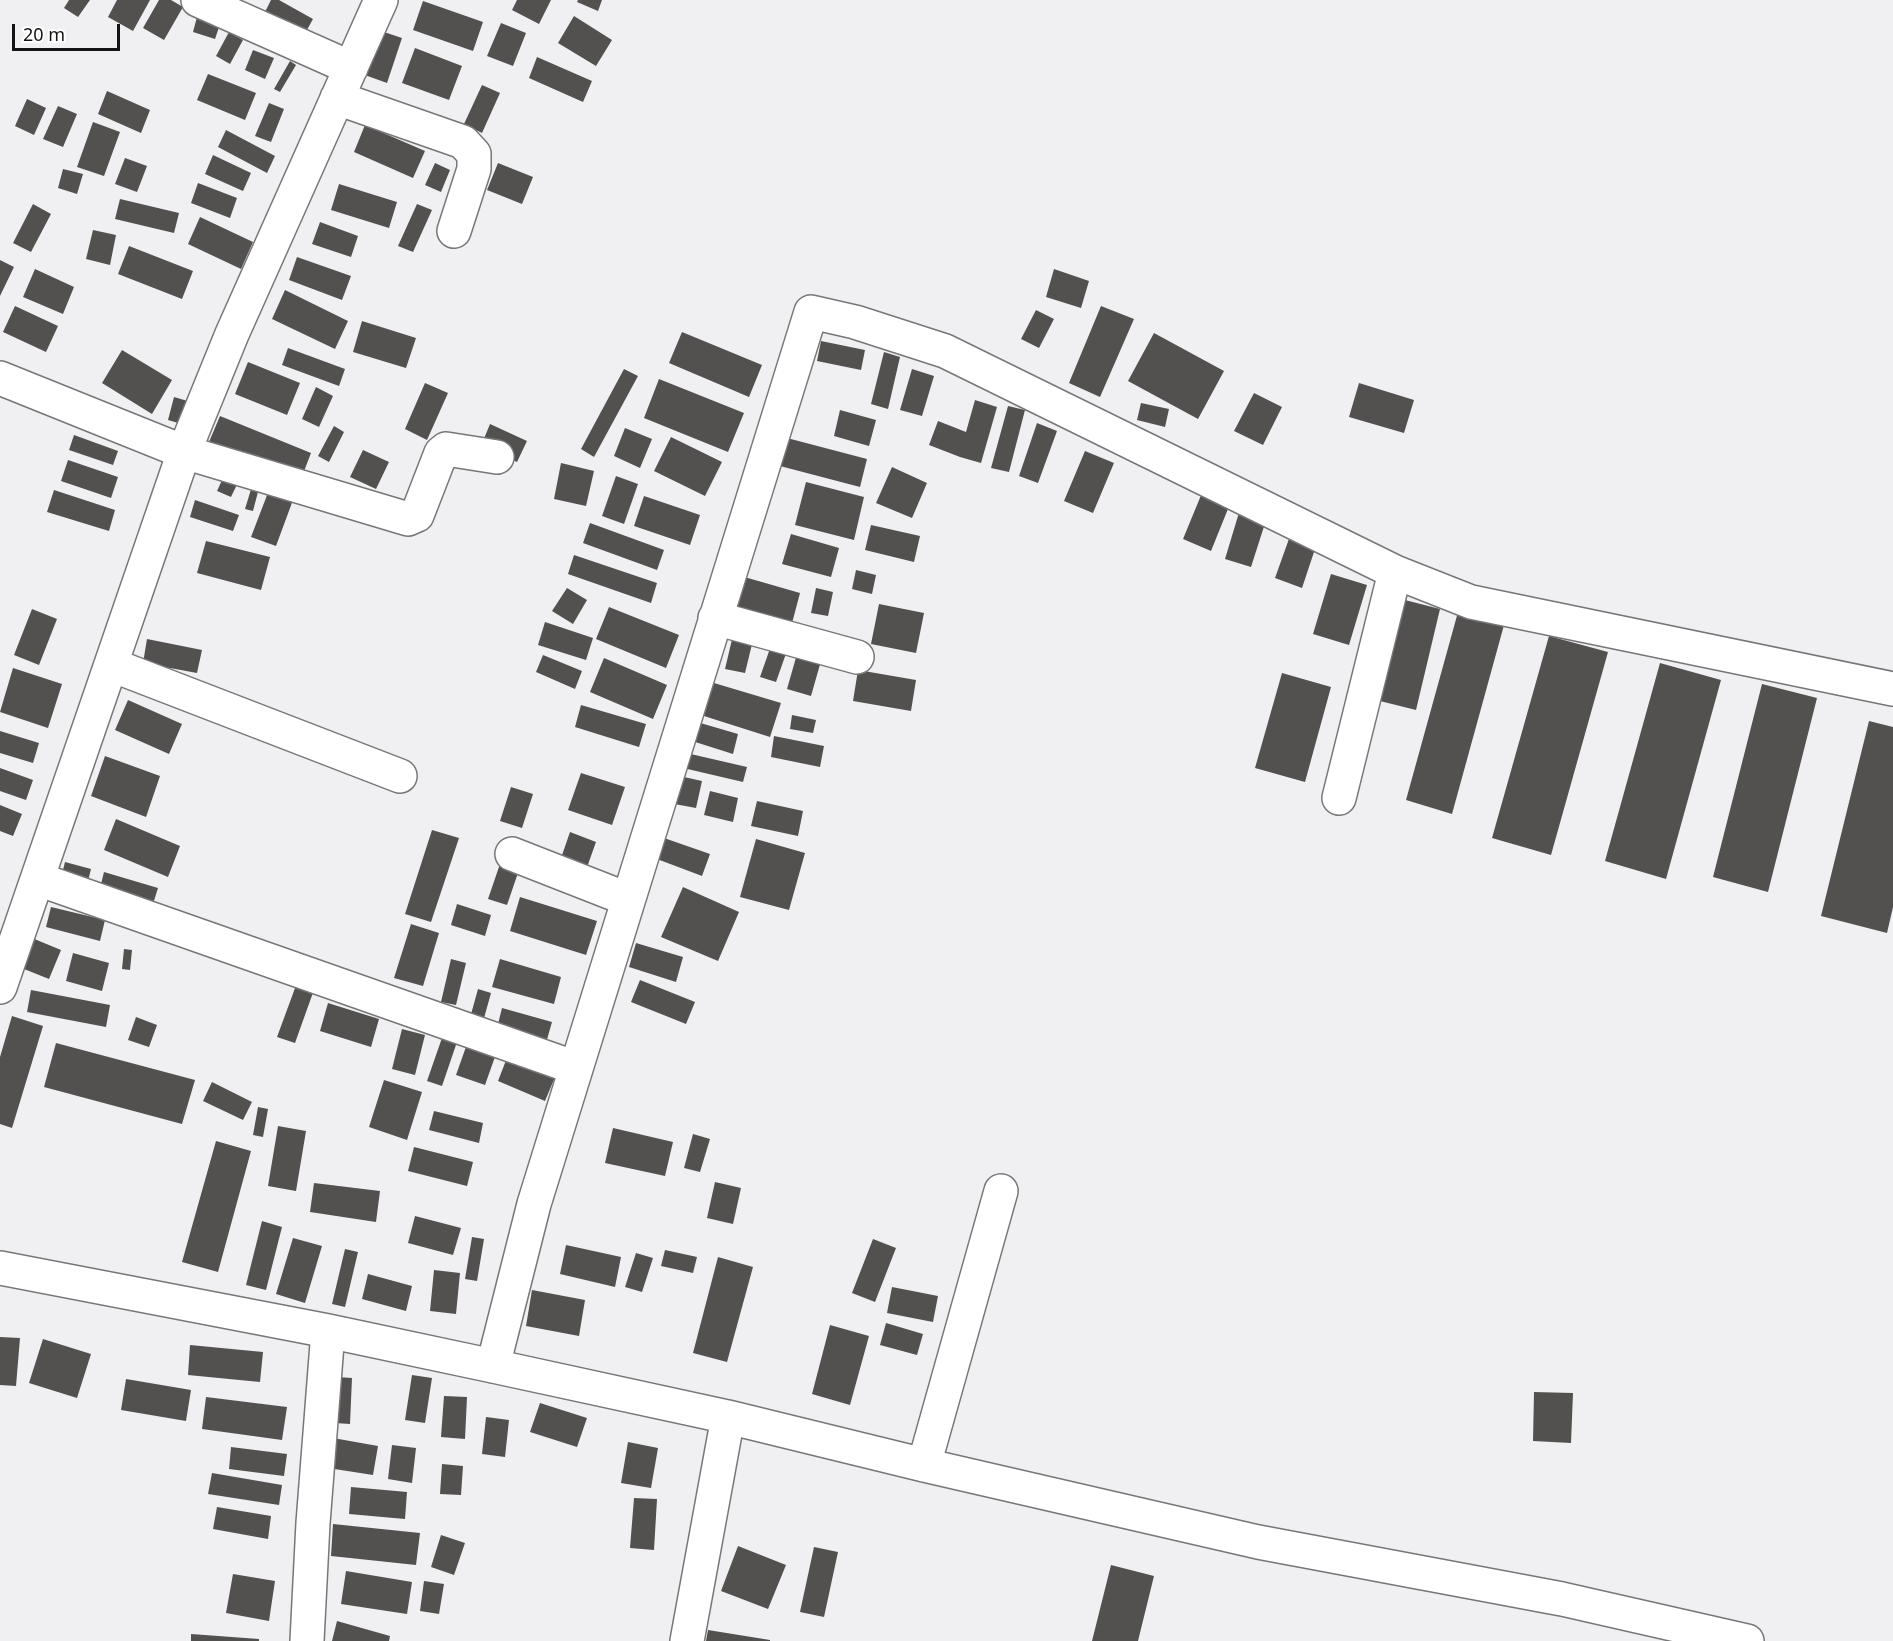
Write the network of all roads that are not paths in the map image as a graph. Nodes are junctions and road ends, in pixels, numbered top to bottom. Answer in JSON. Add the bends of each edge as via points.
{"nodes":[{"id":1,"x":198,"y":0,"type":"edge"},
{"id":2,"x":381,"y":0,"type":"edge"},
{"id":3,"x":351,"y":68,"type":"junction"},
{"id":4,"x":337,"y":98,"type":"junction"},
{"id":5,"x":454,"y":231,"type":"dead end"},
{"id":6,"x":0,"y":378,"type":"edge"},
{"id":7,"x":184,"y":452,"type":"junction"},
{"id":8,"x":497,"y":457,"type":"dead end"},
{"id":9,"x":1395,"y":572,"type":"junction"},
{"id":10,"x":715,"y":618,"type":"junction"},
{"id":11,"x":857,"y":657,"type":"dead end"},
{"id":12,"x":112,"y":665,"type":"junction"},
{"id":13,"x":1893,"y":689,"type":"edge"},
{"id":14,"x":400,"y":776,"type":"dead end"},
{"id":15,"x":1339,"y":798,"type":"dead end"},
{"id":16,"x":512,"y":854,"type":"dead end"},
{"id":17,"x":38,"y":879,"type":"junction"},
{"id":18,"x":627,"y":899,"type":"junction"},
{"id":19,"x":0,"y":987,"type":"edge"},
{"id":20,"x":576,"y":1068,"type":"junction"},
{"id":21,"x":1001,"y":1191,"type":"dead end"},
{"id":22,"x":0,"y":1268,"type":"edge"},
{"id":23,"x":328,"y":1331,"type":"junction"},
{"id":24,"x":493,"y":1366,"type":"junction"},
{"id":25,"x":728,"y":1417,"type":"junction"},
{"id":26,"x":924,"y":1465,"type":"junction"},
{"id":27,"x":307,"y":1641,"type":"edge"},
{"id":28,"x":687,"y":1641,"type":"edge"},
{"id":29,"x":1747,"y":1641,"type":"edge"}],
"edges":[{"from":1,"to":3,"type":"street"},
{"from":2,"to":3,"type":"street"},
{"from":3,"to":4,"type":"street"},
{"from":4,"to":5,"type":"street","via":[[463,142],[474,154],[474,169]]},
{"from":4,"to":7,"type":"street"},
{"from":6,"to":7,"type":"street"},
{"from":7,"to":8,"type":"street","via":[[408,519],[417,514],[446,449]]},
{"from":7,"to":12,"type":"street"},
{"from":9,"to":10,"type":"street","via":[[945,351],[811,312]]},
{"from":9,"to":13,"type":"street","via":[[1471,602]]},
{"from":9,"to":15,"type":"street"},
{"from":10,"to":11,"type":"street"},
{"from":10,"to":18,"type":"street"},
{"from":12,"to":14,"type":"street"},
{"from":12,"to":17,"type":"street"},
{"from":16,"to":18,"type":"street"},
{"from":17,"to":19,"type":"street"},
{"from":17,"to":20,"type":"street"},
{"from":18,"to":20,"type":"street"},
{"from":20,"to":24,"type":"street","via":[[534,1204]]},
{"from":21,"to":26,"type":"street"},
{"from":22,"to":23,"type":"street"},
{"from":23,"to":24,"type":"street"},
{"from":23,"to":27,"type":"street"},
{"from":24,"to":25,"type":"street"},
{"from":25,"to":26,"type":"street"},
{"from":25,"to":28,"type":"street"},
{"from":26,"to":29,"type":"street","via":[[1258,1542],[1562,1599]]}]}
